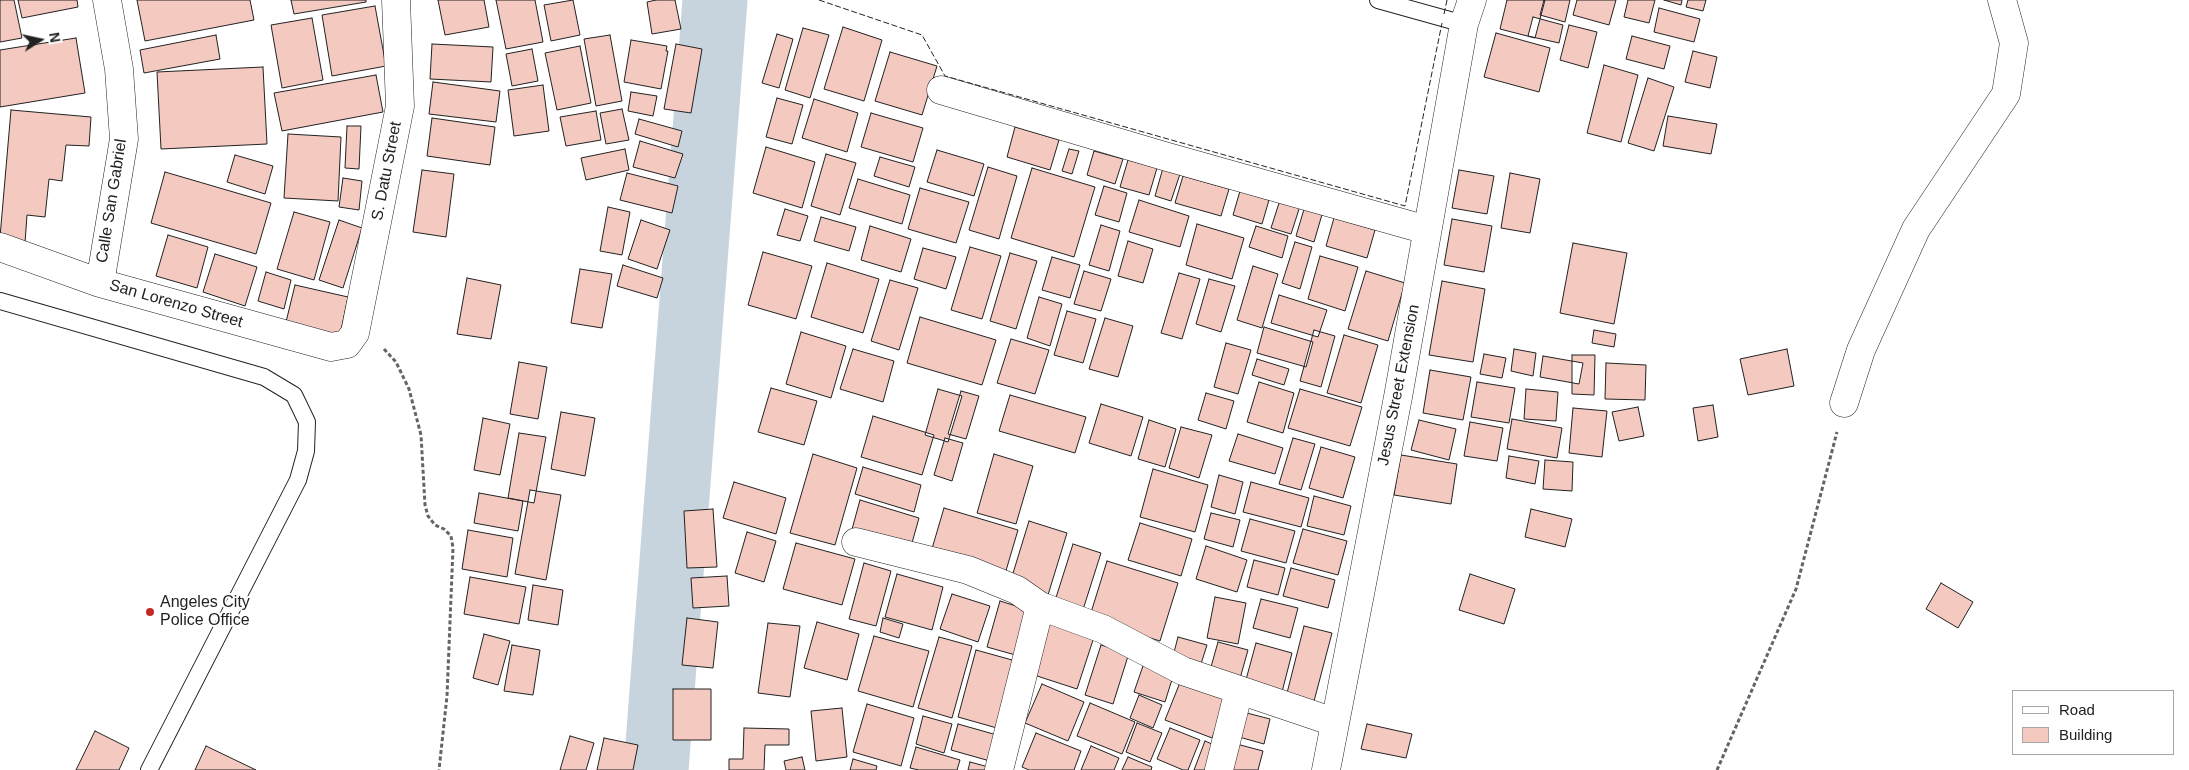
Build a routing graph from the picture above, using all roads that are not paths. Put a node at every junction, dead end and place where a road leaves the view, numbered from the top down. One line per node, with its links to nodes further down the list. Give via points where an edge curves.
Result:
1 (107, 0): 9 (street, Calle San Gabriel, via 119,69 124,139)
2 (396, 0): 11 (street, S. Datu Street, via 400,106)
3 (1378, 0): 5 (lane)
4 (2002, 0): 12 (street, via 2014,43 2006,94 1916,229 1861,350)
5 (1468, 12): 7 (street, Jesus Street Extension)
6 (941, 90): 7 (street)
7 (1427, 230): 16 (street, Jesus Street Extension, via 1398,397)
8 (0, 247): 9 (street, San Lorenzo Street)
9 (100, 283): 11 (street, San Lorenzo Street, via 331,348 340,347)
10 (0, 301): 17 (lane, via 264,377 294,395 307,422 306,451 298,480)
11 (353, 336)
12 (1844, 403)
13 (856, 542): 14 (street, via 968,570 1017,590)
14 (1040, 606): 15 (street, via 1103,629 1183,671); 18 (street)
15 (1239, 690): 16 (street); 19 (street)
16 (1334, 722): 20 (street, Jesus Street Extension)
17 (149, 770)
18 (999, 770)
19 (1220, 770)
20 (1326, 770)

